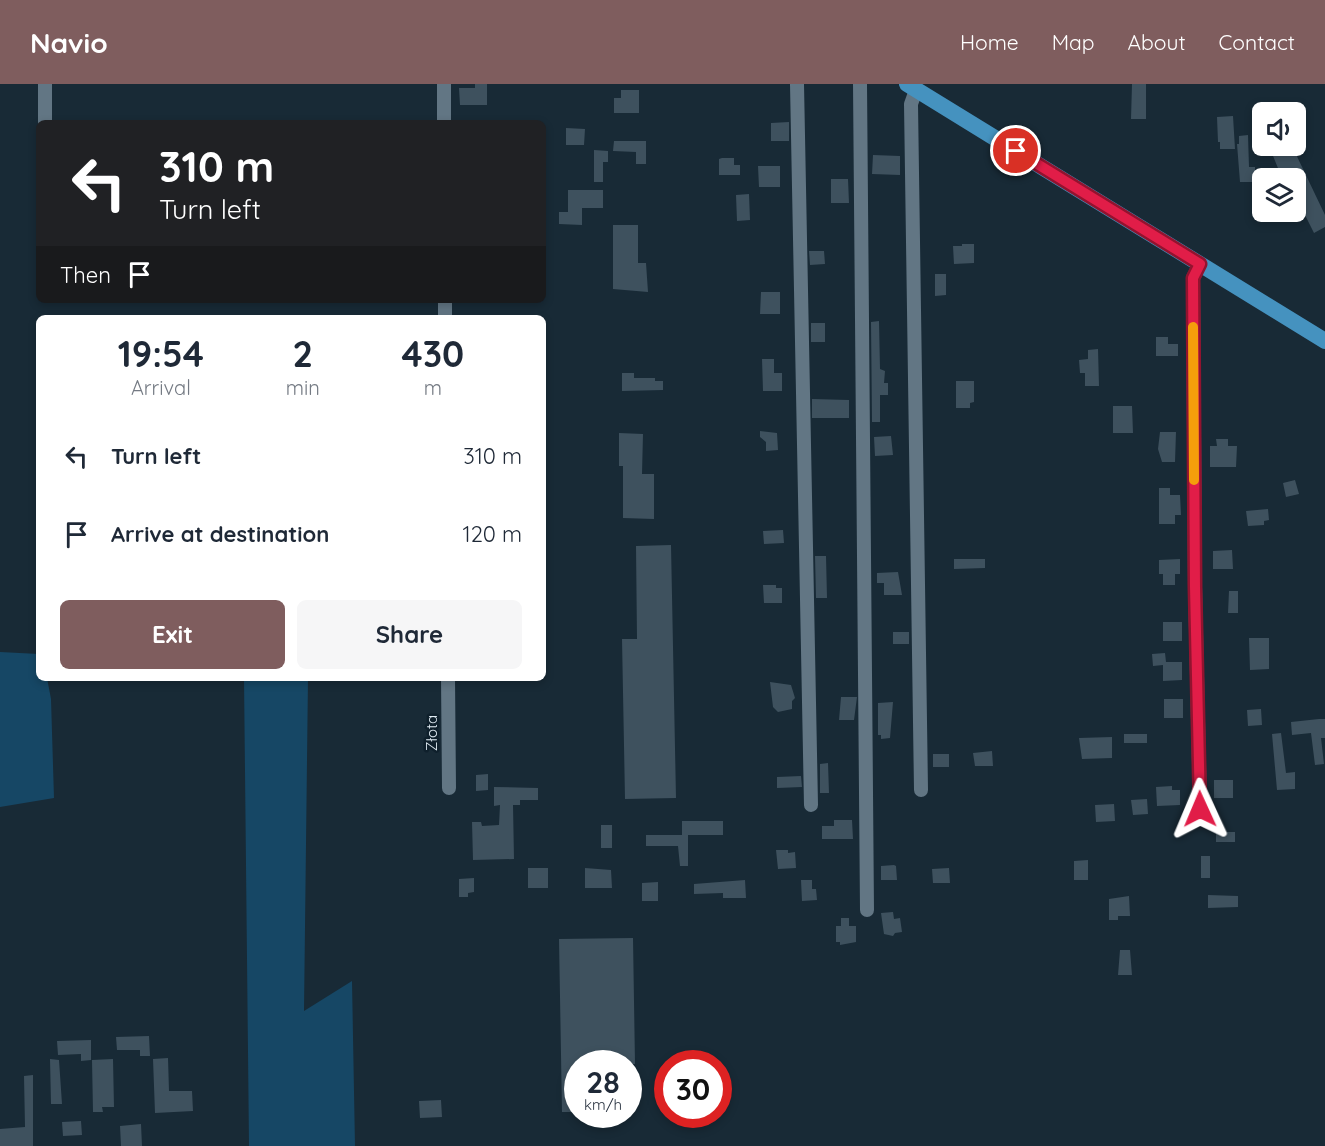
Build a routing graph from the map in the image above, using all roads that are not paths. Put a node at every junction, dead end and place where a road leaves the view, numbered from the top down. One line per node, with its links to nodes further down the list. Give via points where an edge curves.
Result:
1 (45, 84): 6 (street)
2 (444, 84): 7 (street)
3 (797, 84): 13 (street)
4 (860, 84): 15 (street)
5 (912, 87): 8 (main road); 12 (street)
6 (45, 120)
7 (444, 120)
8 (1200, 264): 9 (main road); 14 (street, via 1193,278 1193,290)
9 (1325, 341)
10 (448, 681): 11 (street, Złota)
11 (448, 788)
12 (921, 790)
13 (811, 806)
14 (1200, 809)
15 (867, 910)

